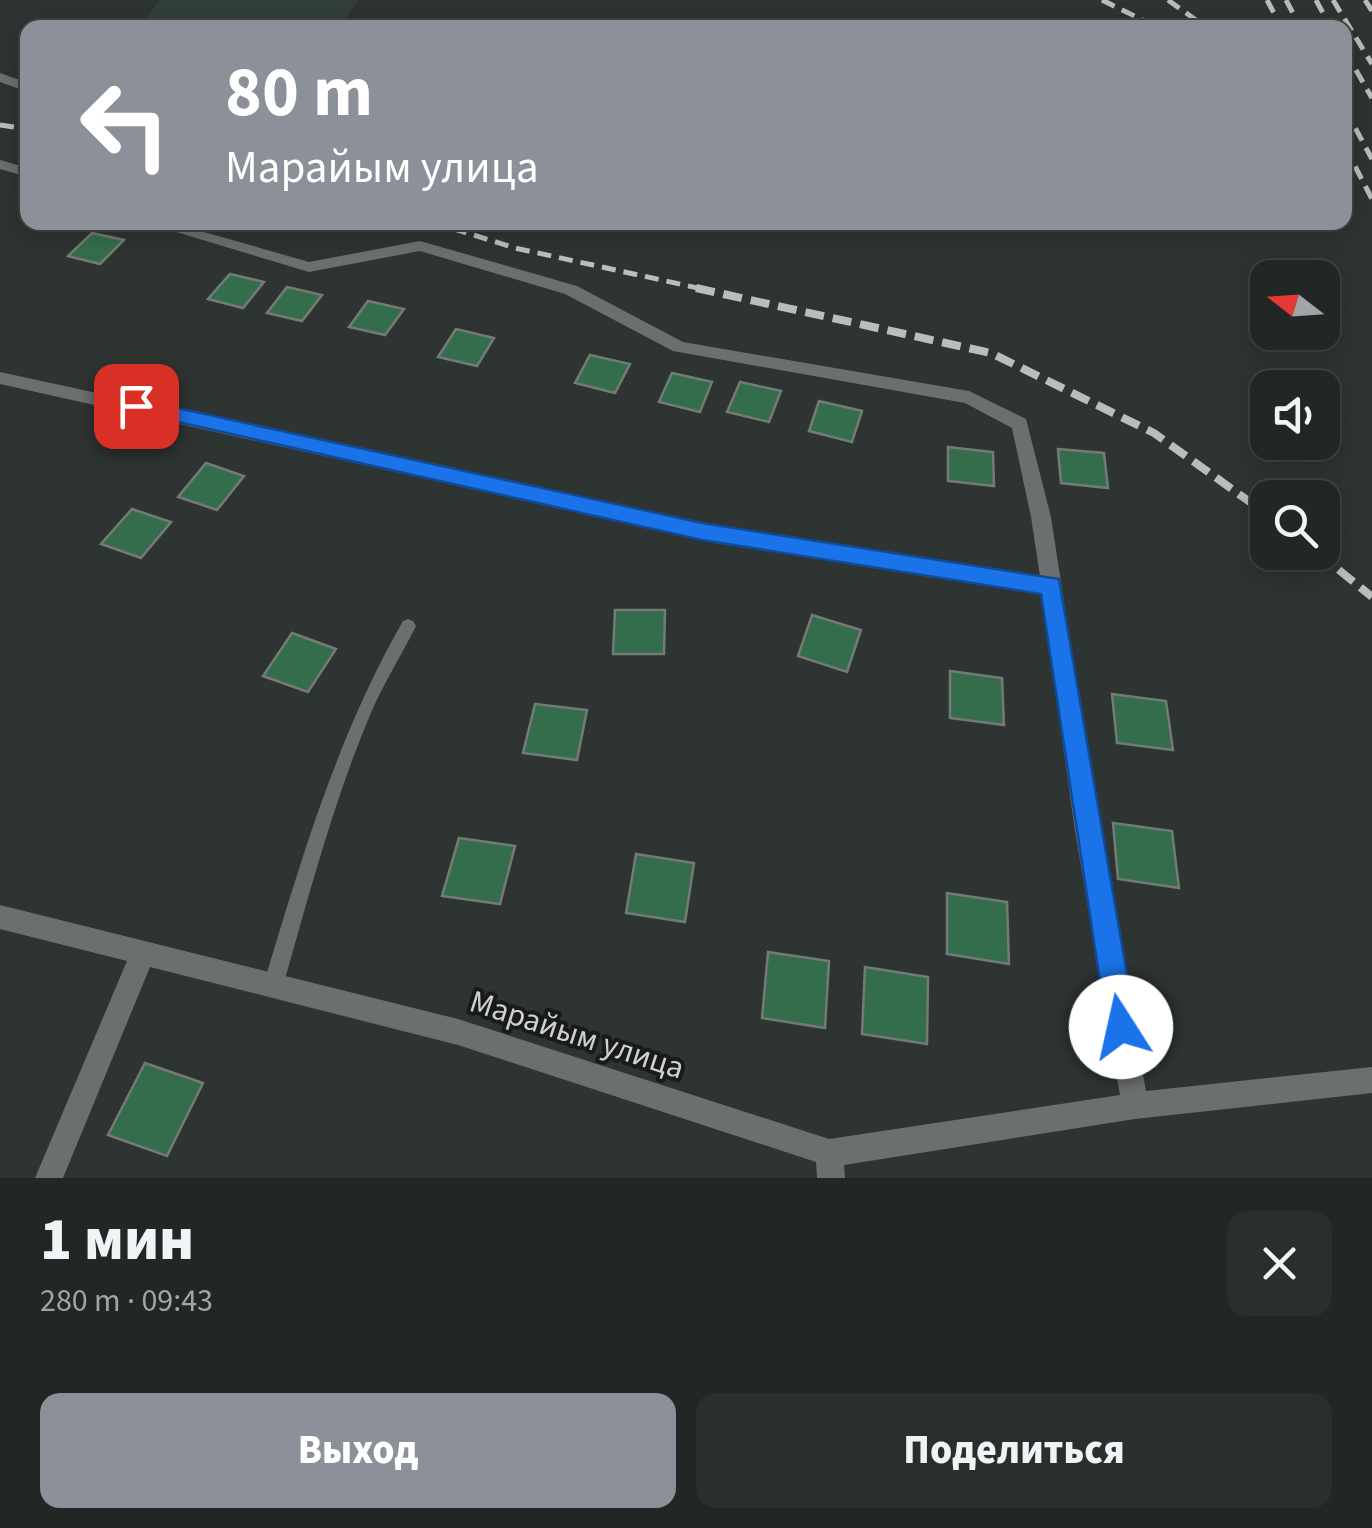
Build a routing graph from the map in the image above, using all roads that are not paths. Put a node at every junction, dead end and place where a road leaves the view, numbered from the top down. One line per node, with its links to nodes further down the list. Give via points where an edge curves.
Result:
1 (178, 230): 3 (street, via 309,267 420,246 571,290 679,347 969,397 1020,424)
2 (0, 378): 3 (street, via 702,532)
3 (1051, 586): 9 (street)
4 (408, 626): 7 (lane, via 324,814)
5 (0, 918): 6 (street, Марайым улица)
6 (142, 953): 7 (street, Марайым улица); 11 (street)
7 (273, 986): 10 (street, Марайым улица, via 458,1032)
8 (1372, 1080): 9 (street, Марайым улица)
9 (1135, 1106): 10 (street, Марайым улица)
10 (830, 1166)
11 (49, 1178)

